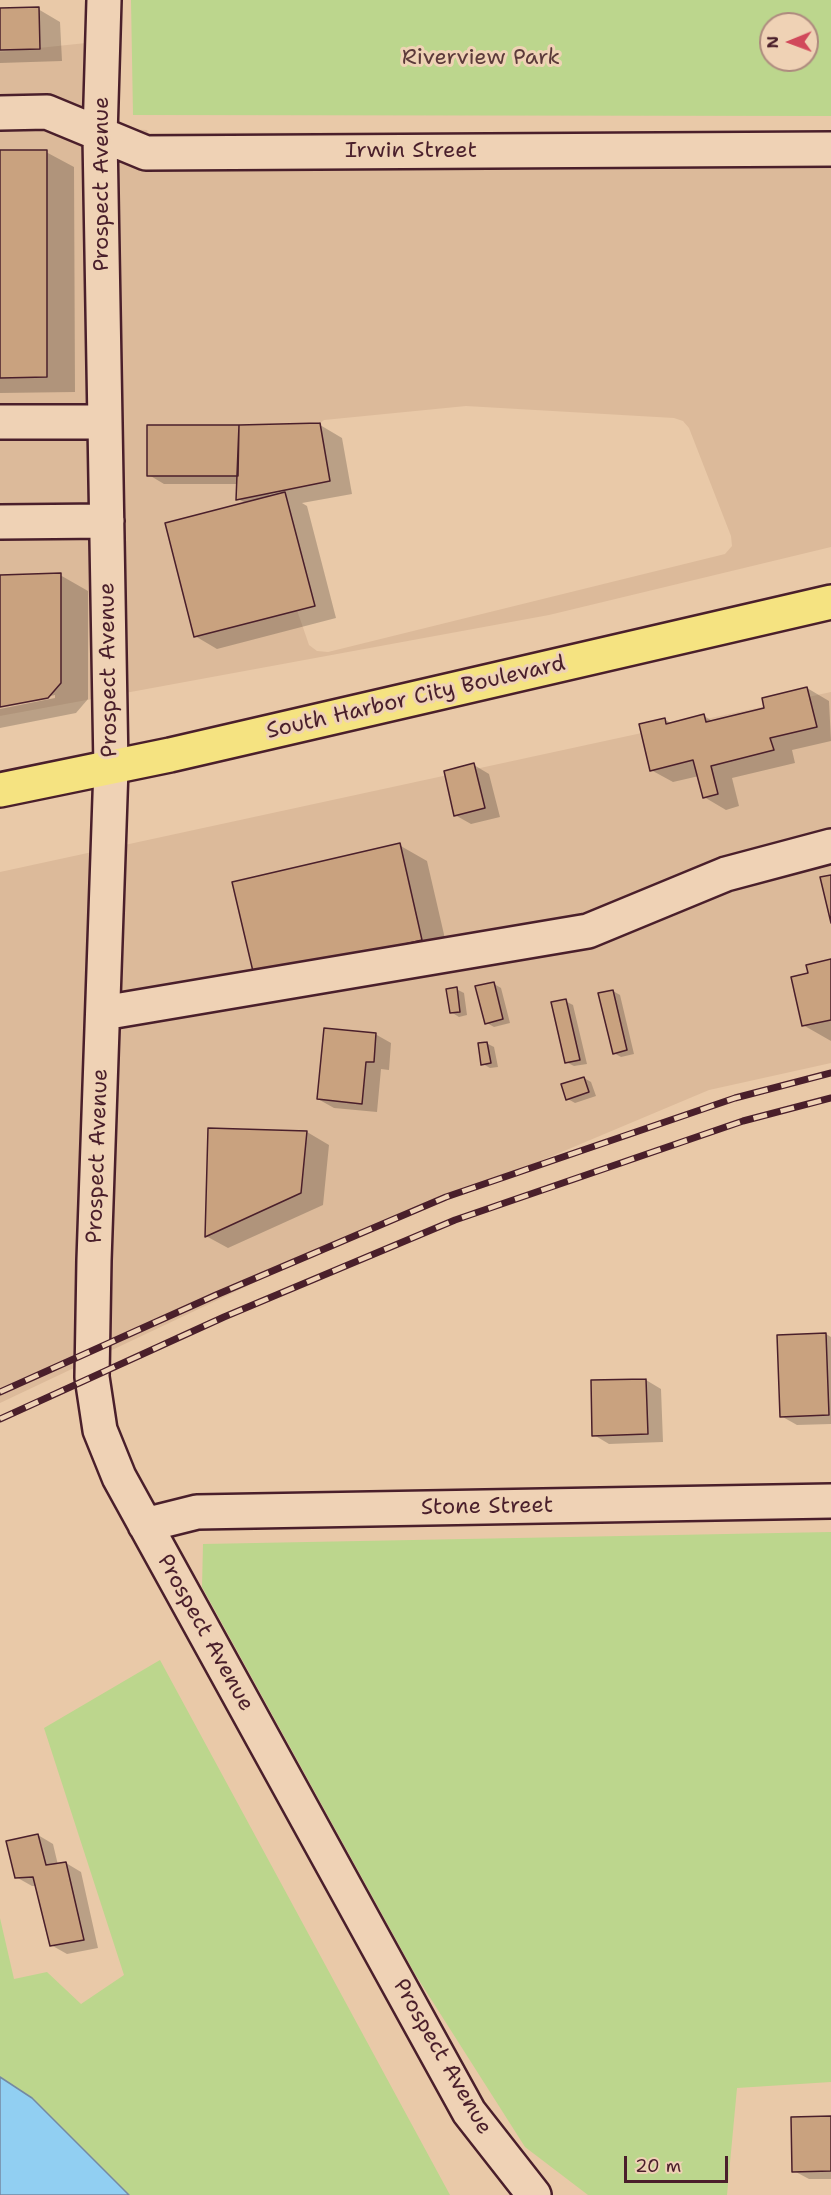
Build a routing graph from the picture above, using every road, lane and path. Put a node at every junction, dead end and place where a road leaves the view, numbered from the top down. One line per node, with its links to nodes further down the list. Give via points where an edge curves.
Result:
1 (104, 0): 3 (street, Prospect Avenue)
2 (0, 113): 3 (street, Irwin Street, via 47,112)
3 (100, 136): 4 (street, Irwin Street, via 146,153); 6 (street, Prospect Avenue)
4 (831, 149)
5 (0, 422): 6 (street)
6 (105, 422): 7 (street, Prospect Avenue)
7 (107, 521): 8 (street); 10 (street, Prospect Avenue)
8 (0, 522)
9 (831, 602): 10 (main road, South Harbor City Boulevard)
10 (111, 768): 11 (main road, South Harbor City Boulevard); 13 (street, Prospect Avenue)
11 (0, 790)
12 (831, 846): 13 (street, via 726,874 588,932)
13 (103, 1013): 15 (street, Prospect Avenue, via 92,1377 100,1430 109,1456)
14 (831, 1502): 15 (street, Stone Street, via 197,1512)
15 (145, 1525): 16 (street, Prospect Avenue, via 469,2112)
16 (534, 2195)

